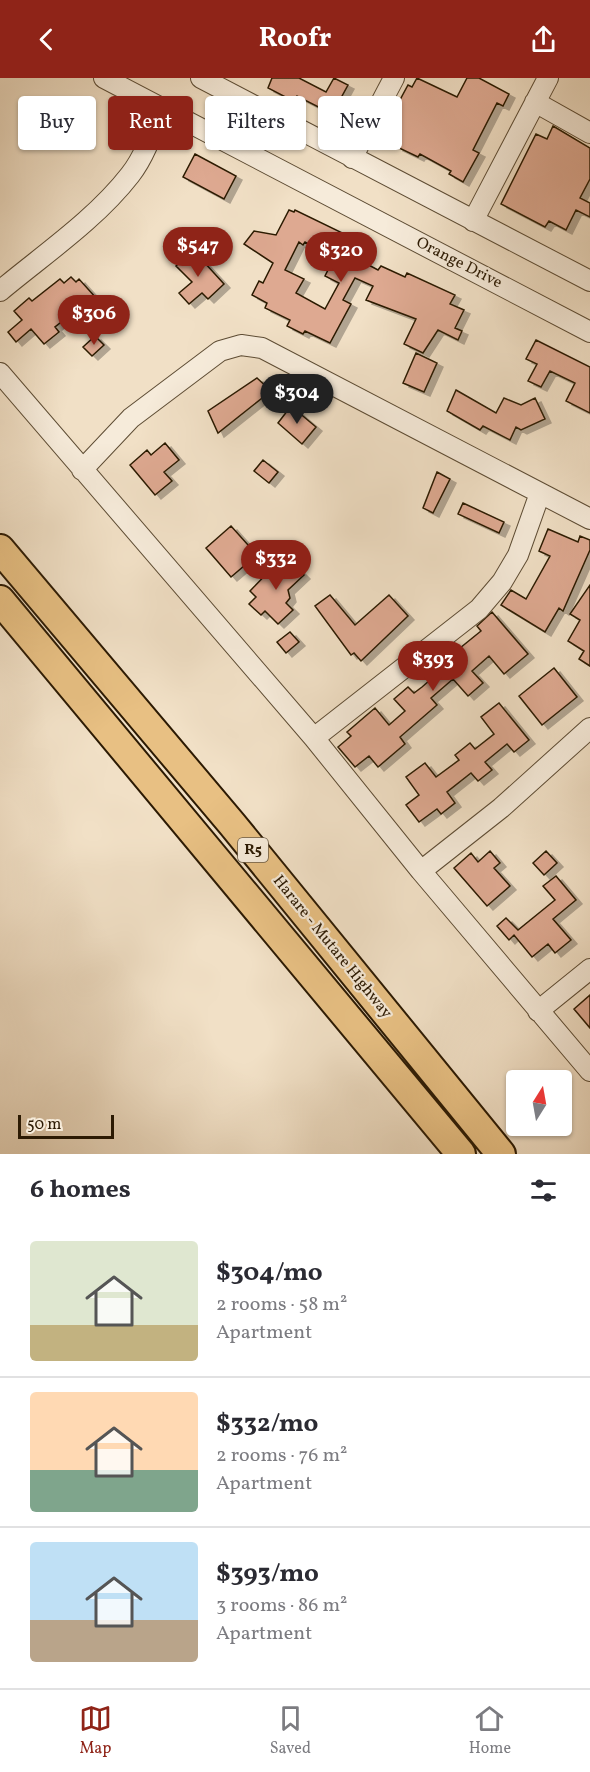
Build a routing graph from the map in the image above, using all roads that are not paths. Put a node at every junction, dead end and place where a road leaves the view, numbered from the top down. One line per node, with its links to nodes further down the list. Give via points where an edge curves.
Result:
1 (104, 78): 5 (street, Orange Drive)
2 (201, 78): 10 (street)
3 (394, 78): 10 (street)
4 (548, 78): 6 (street)
5 (137, 96)
6 (535, 102): 8 (street); 11 (street)
7 (193, 126): 14 (street, Orange Drive)
8 (590, 133)
9 (145, 150): 13 (street, via 130,175 93,213)
10 (351, 158): 11 (street)
11 (472, 221): 12 (street)
12 (590, 282)
13 (0, 291)
14 (590, 332)
15 (0, 373): 16 (street)
16 (82, 470): 17 (street, via 131,417 220,351 241,345 262,348); 22 (street)
17 (540, 493): 18 (street); 22 (street, via 518,555 479,609)
18 (590, 519)
19 (0, 549): 28 (highway, Harare - Mutare Highway / R5, via 232,824)
20 (0, 600): 27 (highway, Harare - Mutare Highway / R5)
21 (590, 728): 23 (street, via 501,808)
22 (314, 738): 23 (street)
23 (421, 871): 25 (street)
24 (590, 969): 25 (street)
25 (538, 1011): 26 (street)
26 (590, 1071)
27 (460, 1154)
28 (501, 1154)

